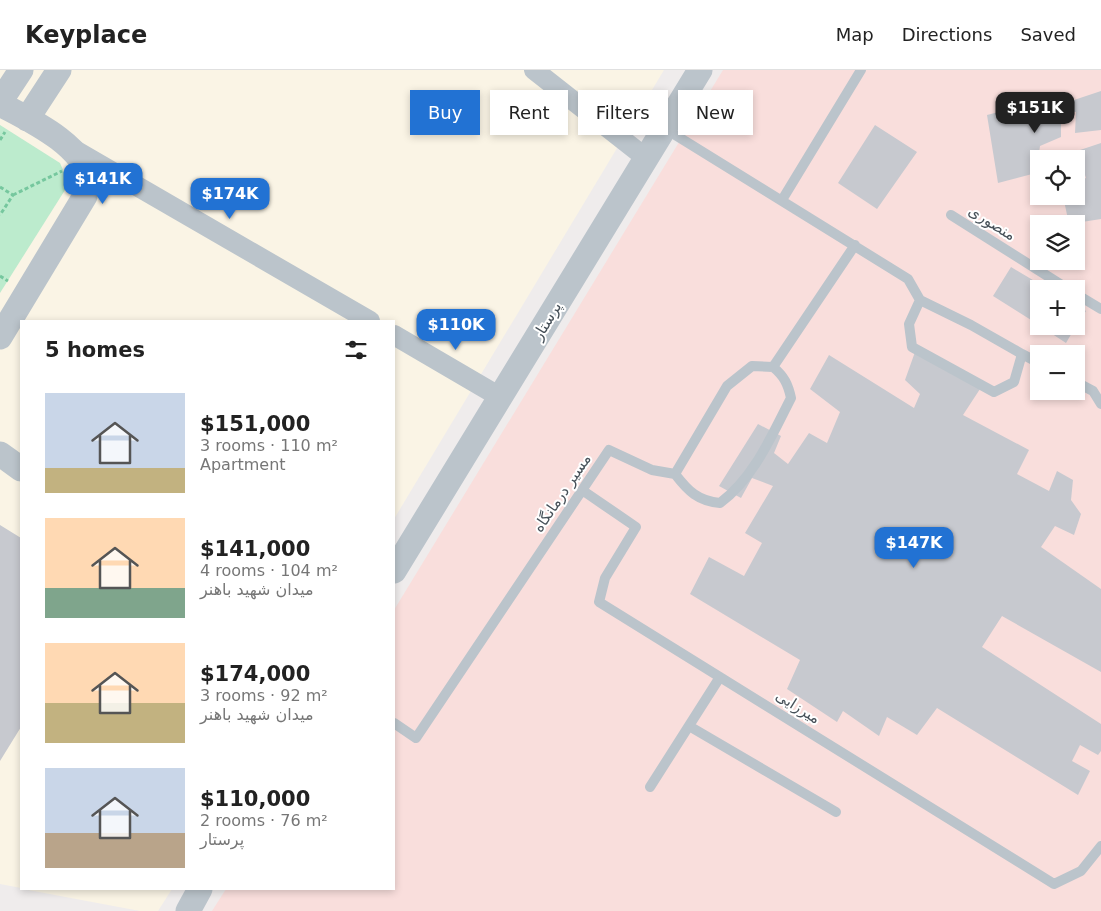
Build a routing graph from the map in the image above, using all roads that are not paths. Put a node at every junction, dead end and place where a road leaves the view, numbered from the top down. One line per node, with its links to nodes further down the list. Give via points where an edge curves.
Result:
1 (21, 70): 6 (street)
2 (59, 70): 8 (street)
3 (534, 70): 11 (street)
4 (700, 70): 7 (street, پرستار)
5 (861, 70): 13 (lane)
6 (0, 103): 8 (street)
7 (668, 122)
8 (21, 127): 12 (street)
9 (668, 130): 13 (lane)
10 (660, 135): 11 (street, پرستار)
11 (646, 158): 27 (street, پرستار)
12 (69, 166): 20 (street); 22 (street, via 88,180 85,196)
13 (782, 200): 15 (lane)
14 (951, 215): 16 (lane, منصوری)
15 (854, 245): 18 (lane, via 908,279); 25 (lane)
16 (1054, 280)
17 (1085, 299): 19 (lane)
18 (920, 300): 23 (lane, via 971,324); 23 (lane, via 909,324 912,347 994,392 1014,382)
19 (1101, 309)
20 (368, 320)
21 (395, 336): 27 (street)
22 (0, 337)
23 (1022, 354): 24 (lane)
24 (1030, 358)
25 (773, 367): 31 (lane, via 752,366 727,386); 31 (lane, via 782,374 791,398 742,483 720,503 708,502 694,496)
26 (1085, 387): 28 (lane, via 1093,391)
27 (500, 397): 33 (street, پرستار)
28 (1101, 404)
29 (0, 454): 30 (street)
30 (20, 467)
31 (675, 474): 32 (lane, مسیر درمانگاه, via 652,470 609,450)
32 (582, 490): 34 (lane, میرزایی, via 636,527 605,578 599,602); 35 (lane, مسیر درمانگاه, via 416,738)
33 (395, 569)
34 (720, 677): 36 (lane); 39 (lane, میرزایی, via 1054,884 1081,871)
35 (395, 724)
36 (689, 726): 37 (lane); 38 (lane)
37 (650, 786)
38 (836, 812)
39 (1101, 846)

